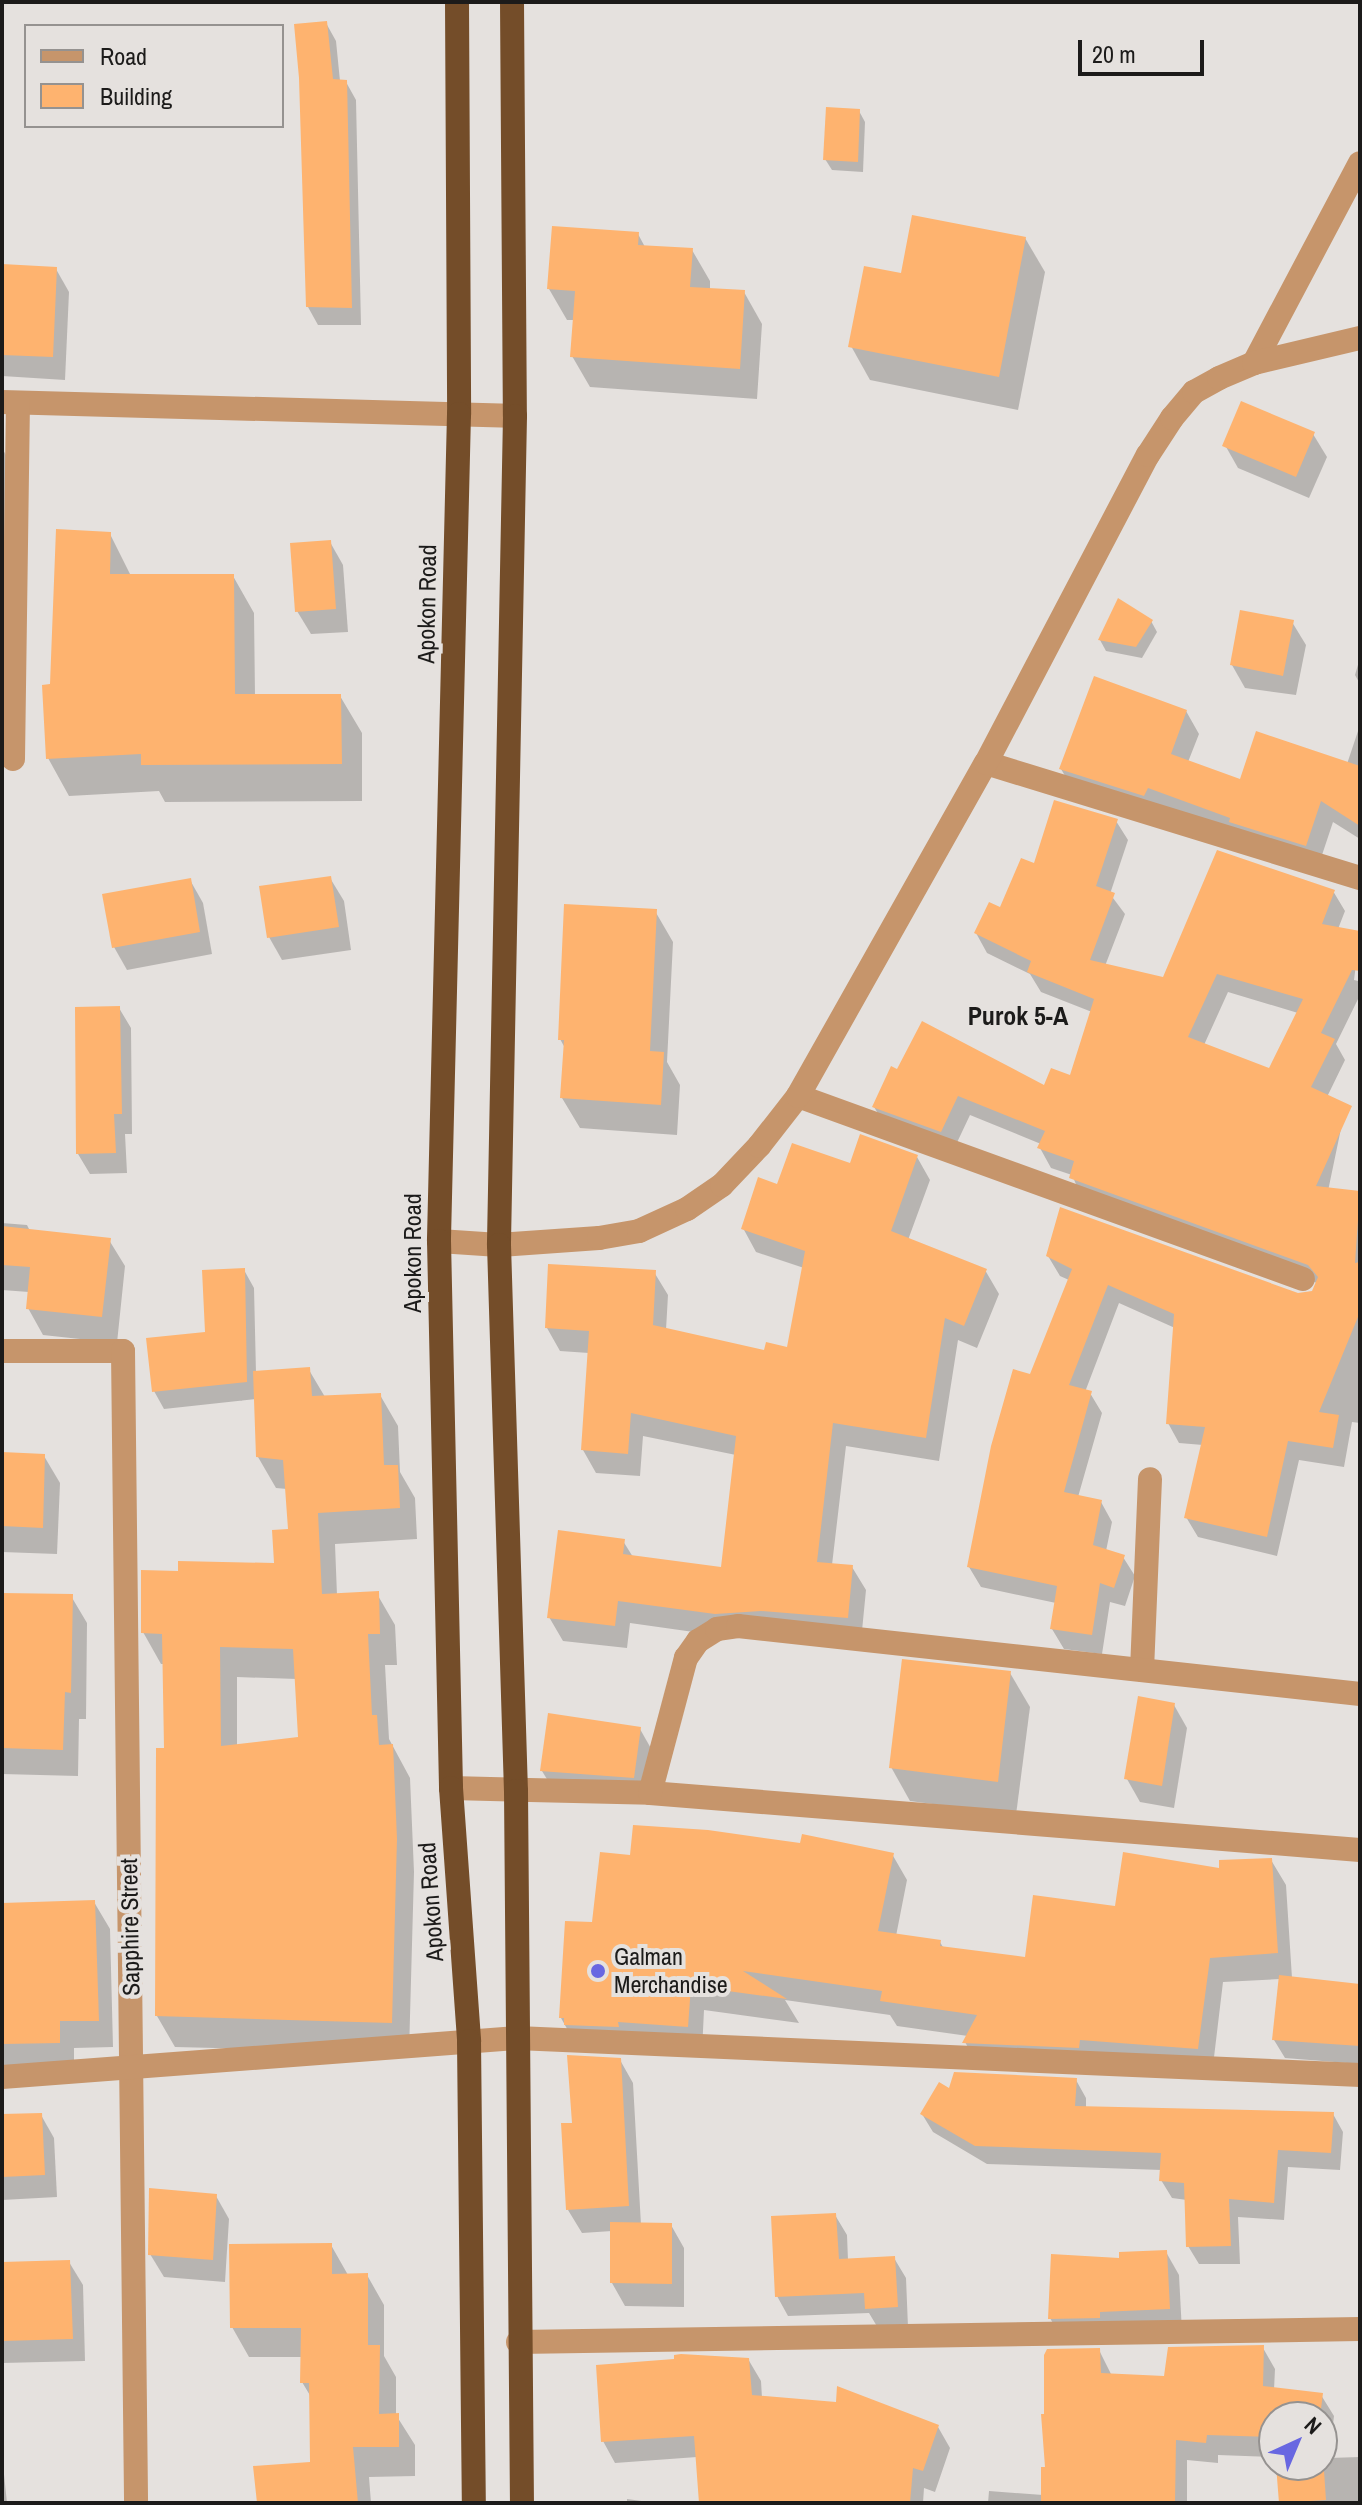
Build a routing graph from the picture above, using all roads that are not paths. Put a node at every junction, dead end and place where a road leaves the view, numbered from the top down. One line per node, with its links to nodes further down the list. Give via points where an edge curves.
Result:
1 (457, 2): 7 (highway, Apokon Road)
2 (512, 2): 8 (highway)
3 (1360, 163): 5 (street)
4 (1360, 338): 5 (street)
5 (1254, 363): 10 (street, via 1194,392 1172,418)
6 (10, 402): 7 (street); 9 (street)
7 (459, 414): 8 (street); 13 (highway, Apokon Road)
8 (515, 416): 14 (highway)
9 (13, 759)
10 (986, 763): 11 (street); 12 (street)
11 (1360, 878)
12 (798, 1096): 14 (street, via 722,1185 687,1209 639,1231); 15 (street)
13 (439, 1241): 14 (street); 20 (highway, Apokon Road)
14 (499, 1245): 21 (highway)
15 (1303, 1279)
16 (2, 1351): 26 (street, Sapphire Street, via 123,1351)
17 (1150, 1479): 18 (street)
18 (1142, 1670): 19 (street); 22 (street, via 738,1626 717,1629 698,1641 686,1658)
19 (1360, 1694)
20 (451, 1788): 21 (street); 25 (highway, Apokon Road)
21 (516, 1791): 22 (street); 24 (highway)
22 (650, 1793): 23 (street)
23 (1360, 1850)
24 (517, 2038): 25 (street); 27 (street); 30 (highway)
25 (469, 2041): 26 (street); 32 (highway, Apokon Road)
26 (131, 2068): 28 (street); 31 (street, Sapphire Street)
27 (1360, 2075)
28 (2, 2077)
29 (1360, 2329): 30 (street)
30 (518, 2342): 33 (highway)
31 (136, 2503)
32 (474, 2503)
33 (522, 2503)

